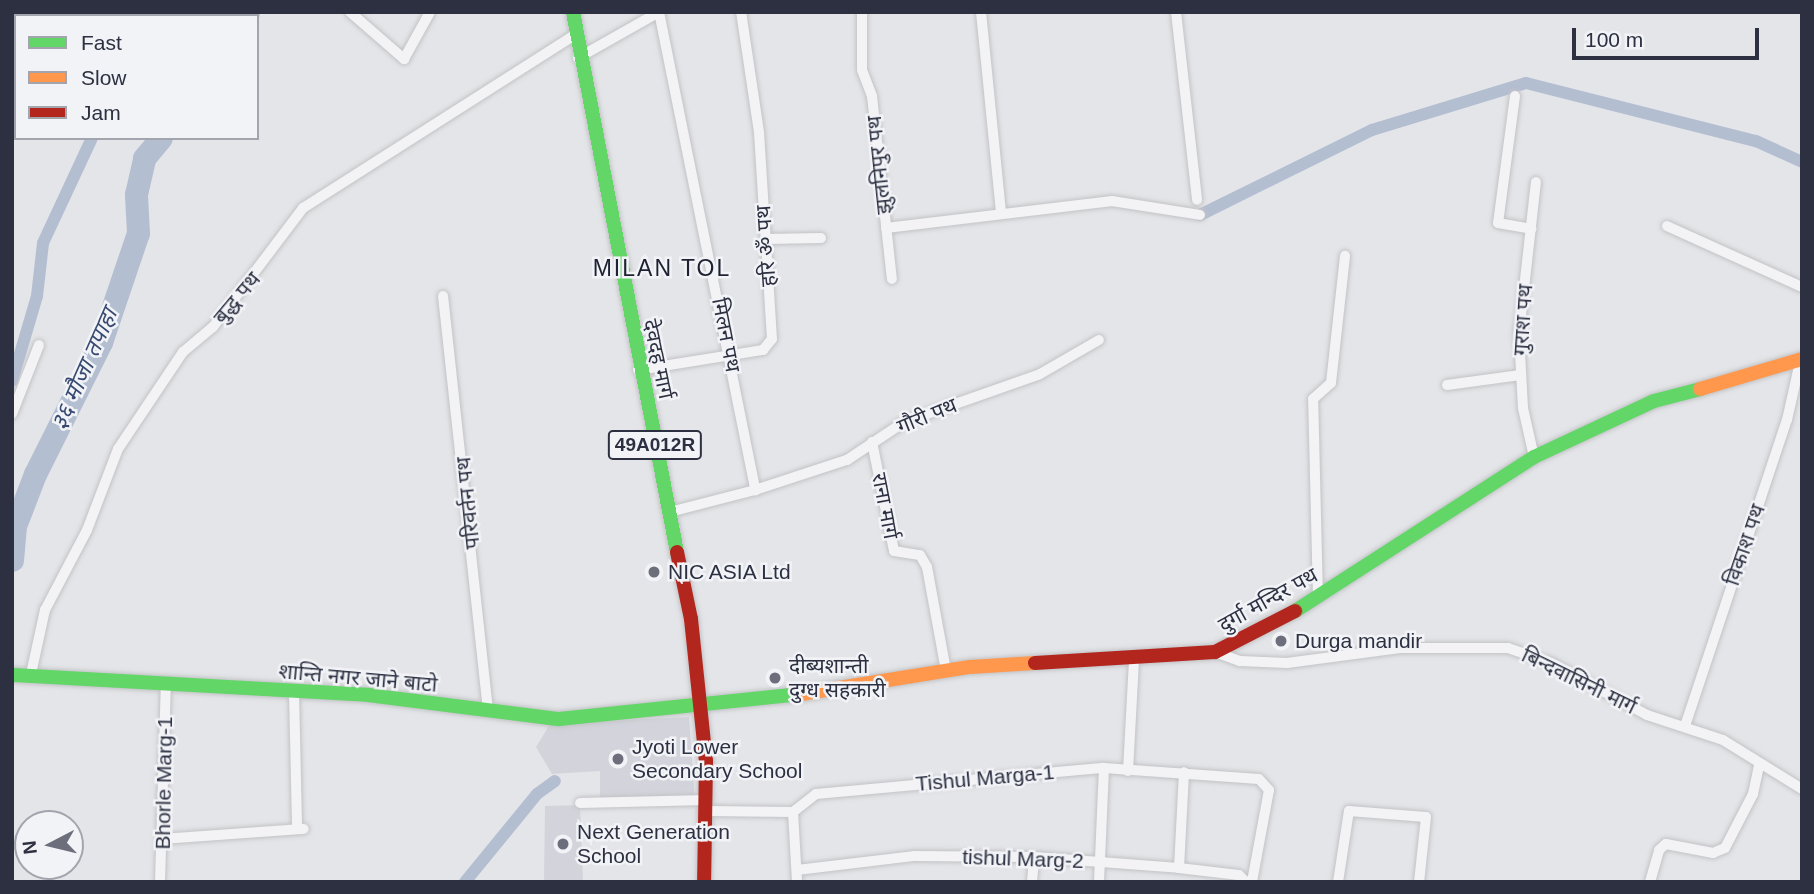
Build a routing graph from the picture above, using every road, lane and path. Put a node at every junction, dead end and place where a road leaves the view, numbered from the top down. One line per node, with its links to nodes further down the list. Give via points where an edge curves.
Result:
1 (350, 12): 2 (street, via 404,58)
2 (430, 12)
3 (573, 12): 9 (street, देवदह मार्ग / 49A012R)
4 (659, 12): 10 (street); 27 (street, मिलन पथ)
5 (741, 12): 20 (street, हरि ॐ पथ, via 759,132)
6 (862, 12): 17 (street, झुलनिपुर पथ, via 862,70 872,96)
7 (981, 12): 14 (street)
8 (1176, 12): 13 (street)
9 (576, 34): 10 (street, देवदह मार्ग / 49A012R); 41 (street, बुद्ध पथ, via 303,208 214,327 183,352 118,449 87,530 45,610)
10 (578, 59): 29 (street, देवदह मार्ग / 49A012R)
11 (1515, 96): 18 (street, via 1497,223)
12 (1536, 182): 18 (street, गुराश पथ)
13 (1197, 200)
14 (1001, 212): 15 (street, via 1112,201); 17 (street)
15 (1200, 215)
16 (1667, 226): 23 (street)
17 (886, 228): 22 (street, झुलनिपुर पथ)
18 (1531, 229): 30 (street, गुराश पथ)
19 (821, 238): 20 (street)
20 (766, 239): 27 (street, हरि ॐ पथ, via 772,339 763,351)
21 (1345, 256): 37 (street, via 1331,383 1313,399)
22 (892, 279)
23 (1802, 287)
24 (443, 296): 46 (street, परिवर्तन पथ)
25 (1099, 340): 33 (street, गौरी पथ, via 1040,374 904,422)
26 (39, 345): 32 (street)
27 (731, 354): 29 (street, हरि ॐ पथ); 35 (street, मिलन पथ)
28 (1801, 360): 34 (street, दुर्गा मन्दिर पथ, via 1654,401); 47 (street, विकाश पथ, via 1787,420)
29 (638, 370): 36 (street, देवदह मार्ग / 49A012R)
30 (1520, 376): 31 (street); 34 (street, गुराश पथ)
31 (1447, 385)
32 (12, 414)
33 (872, 442): 35 (street, गौरी पथ, via 847,460); 40 (street, राना मार्ग, via 894,551 920,555 927,568)
34 (1534, 457): 37 (street, दुर्गा मन्दिर पथ)
35 (755, 490): 36 (street)
36 (670, 512): 45 (street, देवदह मार्ग / 49A012R)
37 (1318, 598): 38 (street, दुर्गा मन्दिर पथ, via 1265,631)
38 (1215, 652): 39 (street, दुर्गा मन्दिर पथ); 47 (street, बिन्दवासिनी मार्ग, via 1240,661 1287,663 1400,648 1508,648 1551,663 1647,715)
39 (1135, 659): 40 (street, दुर्गा मन्दिर पथ); 50 (street)
40 (946, 671): 45 (street, दुर्गा मन्दिर पथ)
41 (31, 674): 42 (street, शान्ति नगर जाने बाटो); 43 (street, शान्ति नगर जाने बाटो)
42 (12, 675)
43 (166, 684): 44 (street, शान्ति नगर जाने बाटो); 56 (street, Bhorle Marg-1)
44 (294, 692): 46 (street, शान्ति नगर जाने बाटो); 56 (street, via 301,829)
45 (701, 708): 46 (street, शान्ति नगर जाने बाटो, via 559,719); 54 (street, देवदह मार्ग / 49A012R)
46 (488, 711)
47 (1685, 726): 48 (street, बिन्दवासिनी मार्ग, via 1723,740)
48 (1759, 765): 52 (street, बिन्दवासिनी मार्ग); 69 (street, via 1753,794 1725,848 1713,853 1666,844 1659,850)
49 (1104, 768): 50 (street, Tishul Marga-1); 55 (street, Tishul Marga-1, via 816,794); 58 (street)
50 (1128, 771): 51 (street, Tishul Marga-1)
51 (1184, 772): 59 (street); 66 (street, Tishul Marga-1, via 1259,779 1269,790)
52 (1802, 789)
53 (580, 803): 54 (street)
54 (707, 805): 55 (street); 62 (street, देवदह मार्ग / 49A012R)
55 (793, 812): 60 (street)
56 (163, 839): 61 (street, Bhorle Marg-1)
57 (1034, 857): 58 (street, tishul Marg-2); 60 (street, tishul Marg-2, via 915,856); 64 (street)
58 (1101, 863): 59 (street, tishul Marg-2); 65 (street)
59 (1180, 868): 66 (street, tishul Marg-2, via 1239,875)
60 (797, 870): 63 (street)
61 (160, 882)
62 (704, 882)
63 (797, 882)
64 (1032, 882)
65 (1099, 882)
66 (1249, 882)
67 (1338, 882): 68 (street, via 1349,811 1426,817)
68 (1419, 882)
69 (1650, 882)

